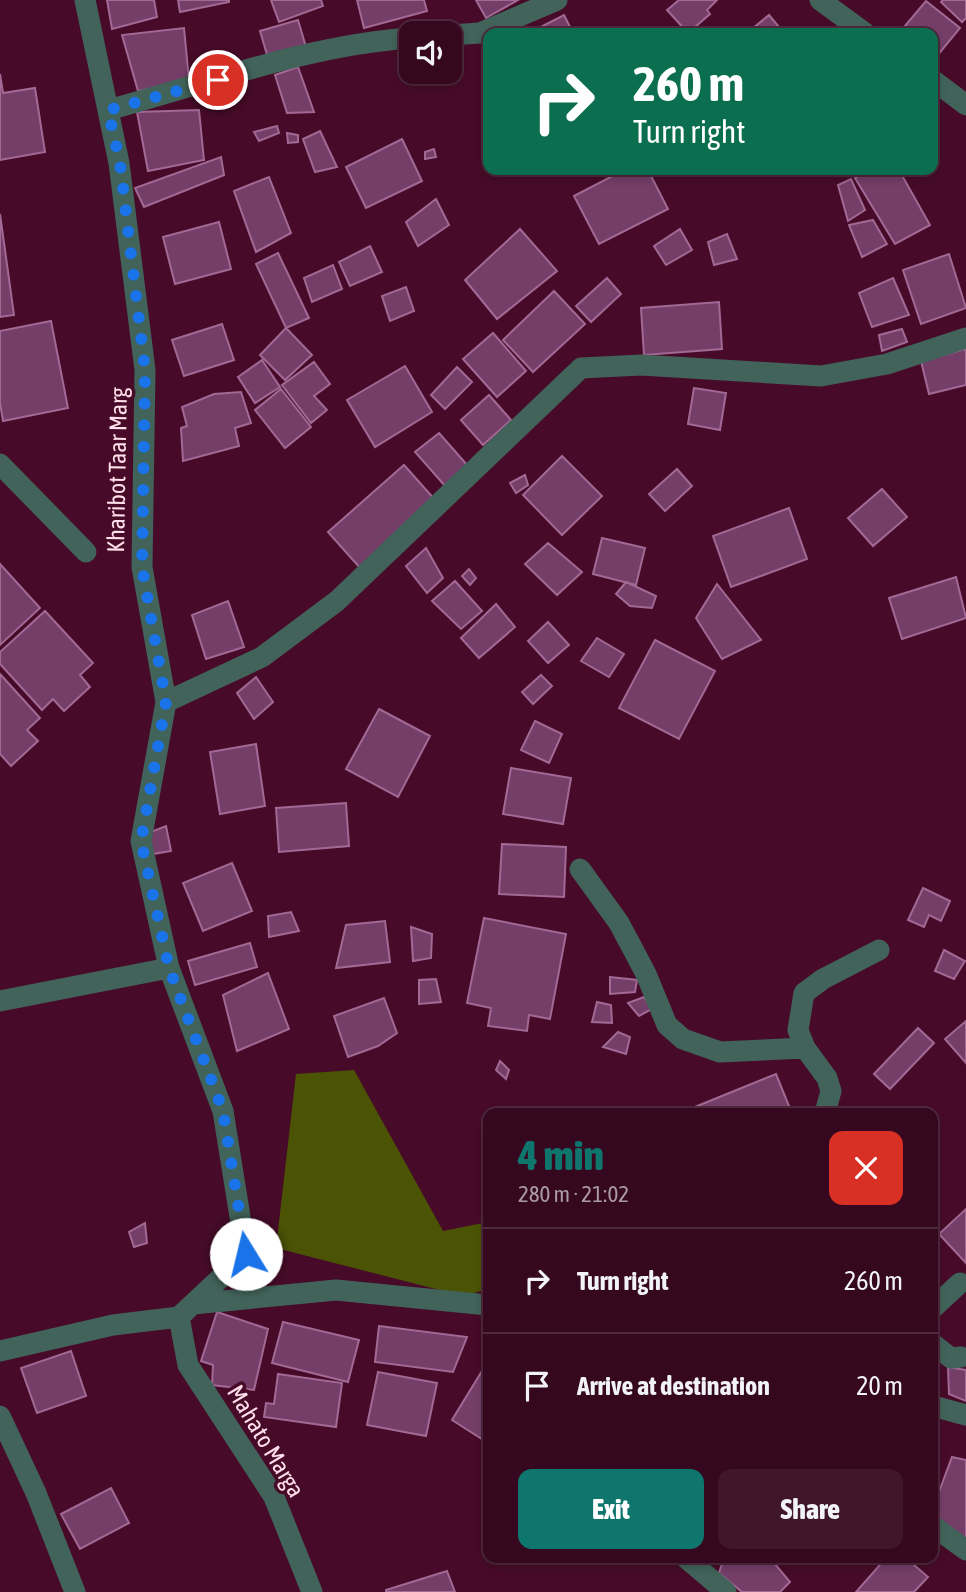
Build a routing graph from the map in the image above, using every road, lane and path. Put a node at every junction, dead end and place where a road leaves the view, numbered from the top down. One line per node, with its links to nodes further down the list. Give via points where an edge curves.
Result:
1 (85, 0): 11 (street, Kharibot Taar Marg)
2 (557, 0): 4 (street)
3 (820, 0): 5 (street)
4 (492, 28)
5 (858, 28)
6 (483, 32): 7 (street)
7 (462, 34)
8 (399, 39): 11 (street, via 301,56)
9 (938, 84): 10 (street)
10 (966, 106)
11 (108, 110): 15 (street, Kharibot Taar Marg, via 120,163 145,370 142,567)
12 (966, 338): 15 (street, via 887,364 821,376 641,365 581,368 337,601 262,657)
13 (0, 464): 14 (street)
14 (86, 552)
15 (166, 702): 18 (street, Kharibot Taar Marg, via 141,841)
16 (580, 869): 20 (street, via 625,933 667,1025 683,1039 720,1052)
17 (879, 950): 20 (street, via 804,993 798,1030)
18 (169, 968): 19 (street); 25 (street, Kharibot Taar Marg, via 223,1111 246,1254)
19 (0, 1001)
20 (804, 1048): 21 (street, via 827,1078 831,1091)
21 (826, 1108)
22 (960, 1283): 23 (street)
23 (938, 1303)
24 (483, 1305): 25 (street, via 336,1290)
25 (186, 1311): 27 (street); 36 (street, Mahato Marga, via 188,1365 274,1497)
26 (938, 1348): 28 (street, via 951,1357)
27 (0, 1351)
28 (961, 1357)
29 (938, 1407): 30 (street)
30 (966, 1415)
31 (0, 1416): 35 (street)
32 (938, 1530): 33 (street)
33 (966, 1550)
34 (692, 1563): 37 (street)
35 (75, 1592)
36 (312, 1592)
37 (726, 1592)

